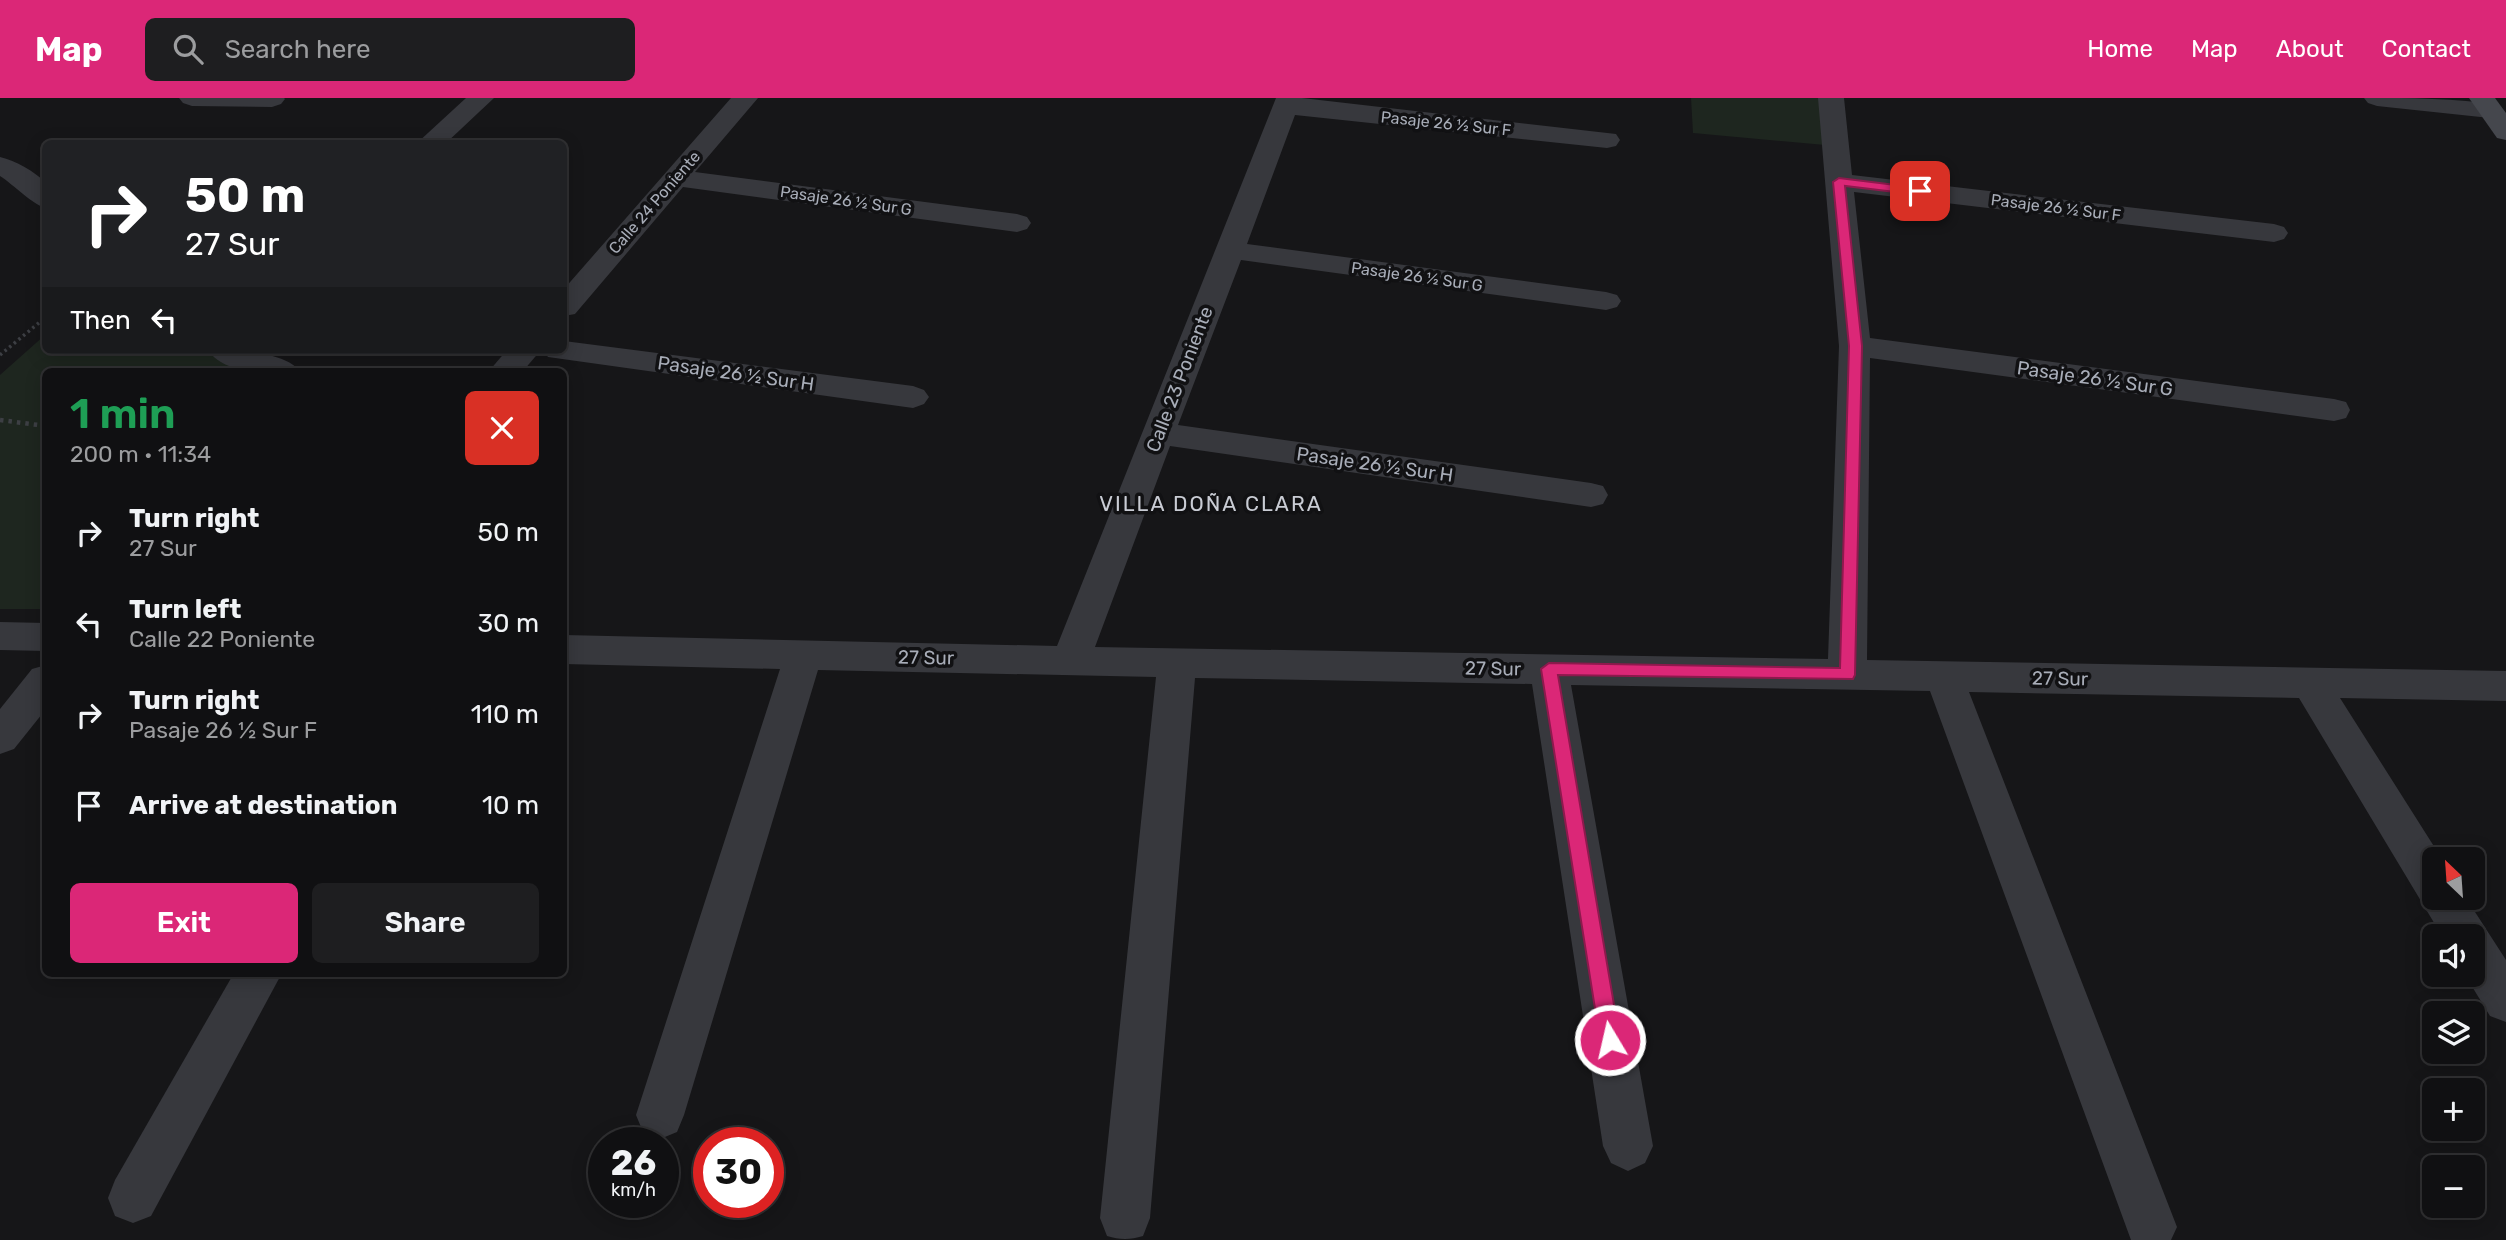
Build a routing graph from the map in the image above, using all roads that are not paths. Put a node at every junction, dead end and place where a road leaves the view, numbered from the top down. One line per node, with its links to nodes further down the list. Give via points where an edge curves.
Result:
1 (192, 98): 6 (street)
2 (481, 98): 10 (street)
3 (745, 98): 13 (street, Calle 24 Poniente)
4 (1831, 98): 14 (street)
5 (2377, 98): 8 (street)
6 (272, 99)
7 (1287, 102): 11 (street, Pasaje 26 ½ Sur F); 18 (street, Calle 23 Poniente)
8 (2486, 104): 9 (street)
9 (2506, 132)
10 (434, 140)
11 (1606, 140)
12 (0, 165): 15 (street)
13 (675, 177): 16 (street, Pasaje 26 ½ Sur G); 20 (street, Calle 24 Poniente)
14 (1839, 182): 17 (street, Pasaje 26 ½ Sur F); 21 (street)
15 (42, 196)
16 (1017, 223)
17 (2274, 233)
18 (1229, 250): 19 (street, Pasaje 26 ½ Sur G); 29 (street, Calle 23 Poniente)
19 (1606, 301)
20 (567, 303)
21 (1855, 346): 28 (street, Pasaje 26 ½ Sur G); 38 (street)
22 (567, 351): 27 (street, Pasaje 26 ½ Sur H)
23 (233, 354): 25 (street)
24 (522, 354): 26 (street)
25 (272, 368)
26 (508, 368)
27 (913, 397)
28 (2334, 410)
29 (1159, 433): 30 (street, Pasaje 26 ½ Sur H); 35 (street, Calle 23 Poniente)
30 (1591, 495)
31 (0, 636): 32 (street)
32 (42, 637)
33 (567, 649): 34 (street, 27 Sur)
34 (804, 654): 35 (street, 27 Sur); 48 (street)
35 (1070, 661): 36 (street, 27 Sur)
36 (1177, 662): 37 (street, 27 Sur); 51 (street)
37 (1549, 669): 38 (street, 27 Sur); 49 (street)
38 (1847, 675): 39 (street, 27 Sur)
39 (1944, 677): 40 (street, 27 Sur); 52 (street)
40 (2309, 681): 42 (street, 27 Sur); 44 (street)
41 (42, 685): 43 (street)
42 (2506, 686)
43 (0, 738)
44 (2422, 865)
45 (2485, 967): 47 (street)
46 (257, 977): 50 (street)
47 (2506, 1001)
48 (660, 1115)
49 (1628, 1146)
50 (133, 1198)
51 (1125, 1218)
52 (2151, 1227)

